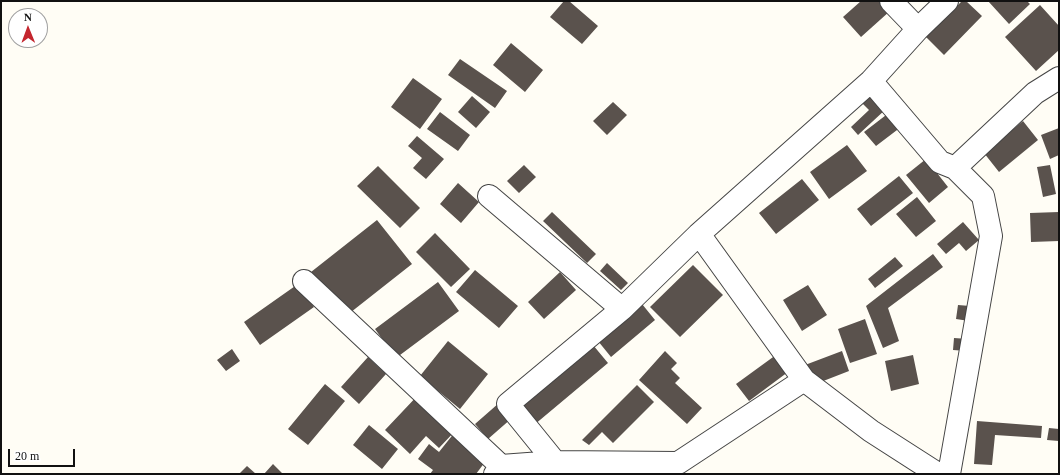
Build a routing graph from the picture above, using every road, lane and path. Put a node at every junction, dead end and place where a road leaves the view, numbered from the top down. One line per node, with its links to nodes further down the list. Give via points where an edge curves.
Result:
1 (891, 1): 3 (street)
2 (947, 1): 3 (street)
3 (918, 29): 5 (street)
4 (1059, 78): 6 (street, via 1035,94)
5 (871, 81): 6 (street, via 940,162); 8 (street)
6 (955, 168): 15 (street, via 983,196 992,236)
7 (489, 196): 10 (street)
8 (699, 234): 10 (street); 11 (street)
9 (304, 281): 13 (street)
10 (622, 308): 12 (street, via 508,404)
11 (804, 380): 12 (street, via 678,463); 14 (street, via 871,431)
12 (555, 462): 13 (street)
13 (498, 470)
14 (938, 474)
15 (949, 474)

